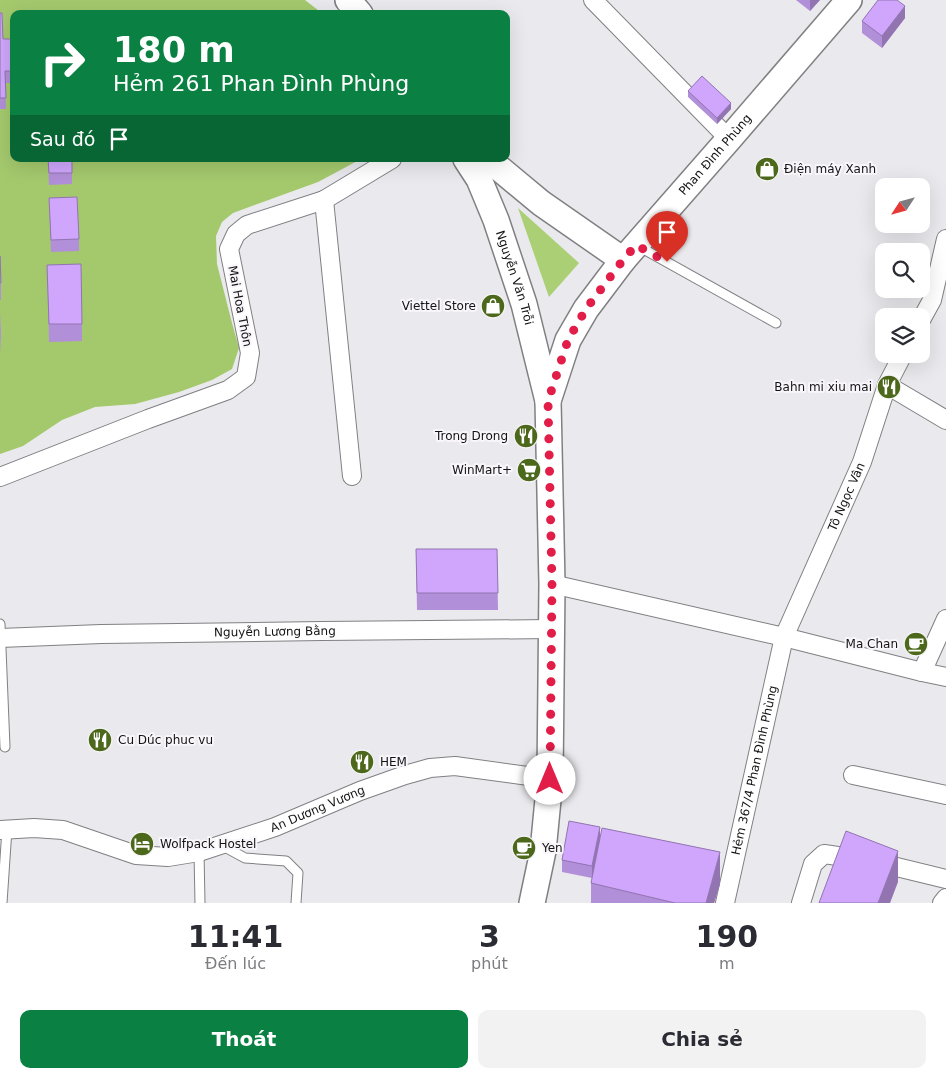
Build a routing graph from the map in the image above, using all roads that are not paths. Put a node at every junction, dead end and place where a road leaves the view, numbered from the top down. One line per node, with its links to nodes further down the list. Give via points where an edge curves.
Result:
1 (348, 0): 4 (main road)
2 (593, 0): 5 (street)
3 (850, 0): 5 (main road, Phan Đình Phùng)
4 (357, 10)
5 (729, 139): 11 (main road, Phan Đình Phùng)
6 (387, 162): 9 (street, Mai Hoa Thôn)
7 (468, 162): 16 (main road, Nguyễn Văn Trỗi, via 496,220 524,304)
8 (492, 162): 11 (main road, via 541,203)
9 (324, 200): 18 (street); 19 (street, Mai Hoa Thôn, via 247,225 236,234 229,249 250,353 246,377 228,390)
10 (946, 239): 12 (street)
11 (629, 252): 13 (lane); 16 (main road, Phan Đình Phùng, via 586,309 568,340)
12 (928, 308)
13 (776, 323)
14 (898, 363): 15 (street, Tô Ngọc Vân)
15 (887, 385): 17 (street); 24 (street, Tô Ngọc Vân, via 862,462)
16 (548, 401): 20 (main road, Phan Đình Phùng)
17 (946, 420)
18 (352, 476)
19 (0, 477)
20 (552, 584): 22 (main road, Phan Đình Phùng); 24 (street)
21 (946, 619): 25 (street)
22 (551, 630): 23 (street, Nguyễn Lương Bằng); 29 (main road, Phan Đình Phùng)
23 (0, 633): 27 (lane)
24 (784, 636): 25 (street); 40 (street, Hẻm 367/4 Phan Đình Phùng)
25 (922, 672): 26 (street)
26 (946, 676)
27 (5, 747)
28 (853, 775): 30 (street)
29 (550, 779): 32 (street, An Dương Vương, via 455,766 430,768 360,791 275,827); 39 (main road, Phan Đình Phùng, via 543,851)
30 (946, 796)
31 (4, 830): 33 (street, An Dương Vương, via 63,830 136,855 168,857); 36 (lane)
32 (220, 845): 33 (street, An Dương Vương); 38 (lane, via 245,858 286,861 298,873)
33 (199, 852): 37 (lane)
34 (946, 879): 41 (street, via 872,861 824,854 813,864)
35 (946, 898): 42 (street)
36 (2, 903)
37 (200, 903)
38 (296, 903)
39 (532, 903)
40 (725, 903)
41 (801, 903)
42 (942, 903)

